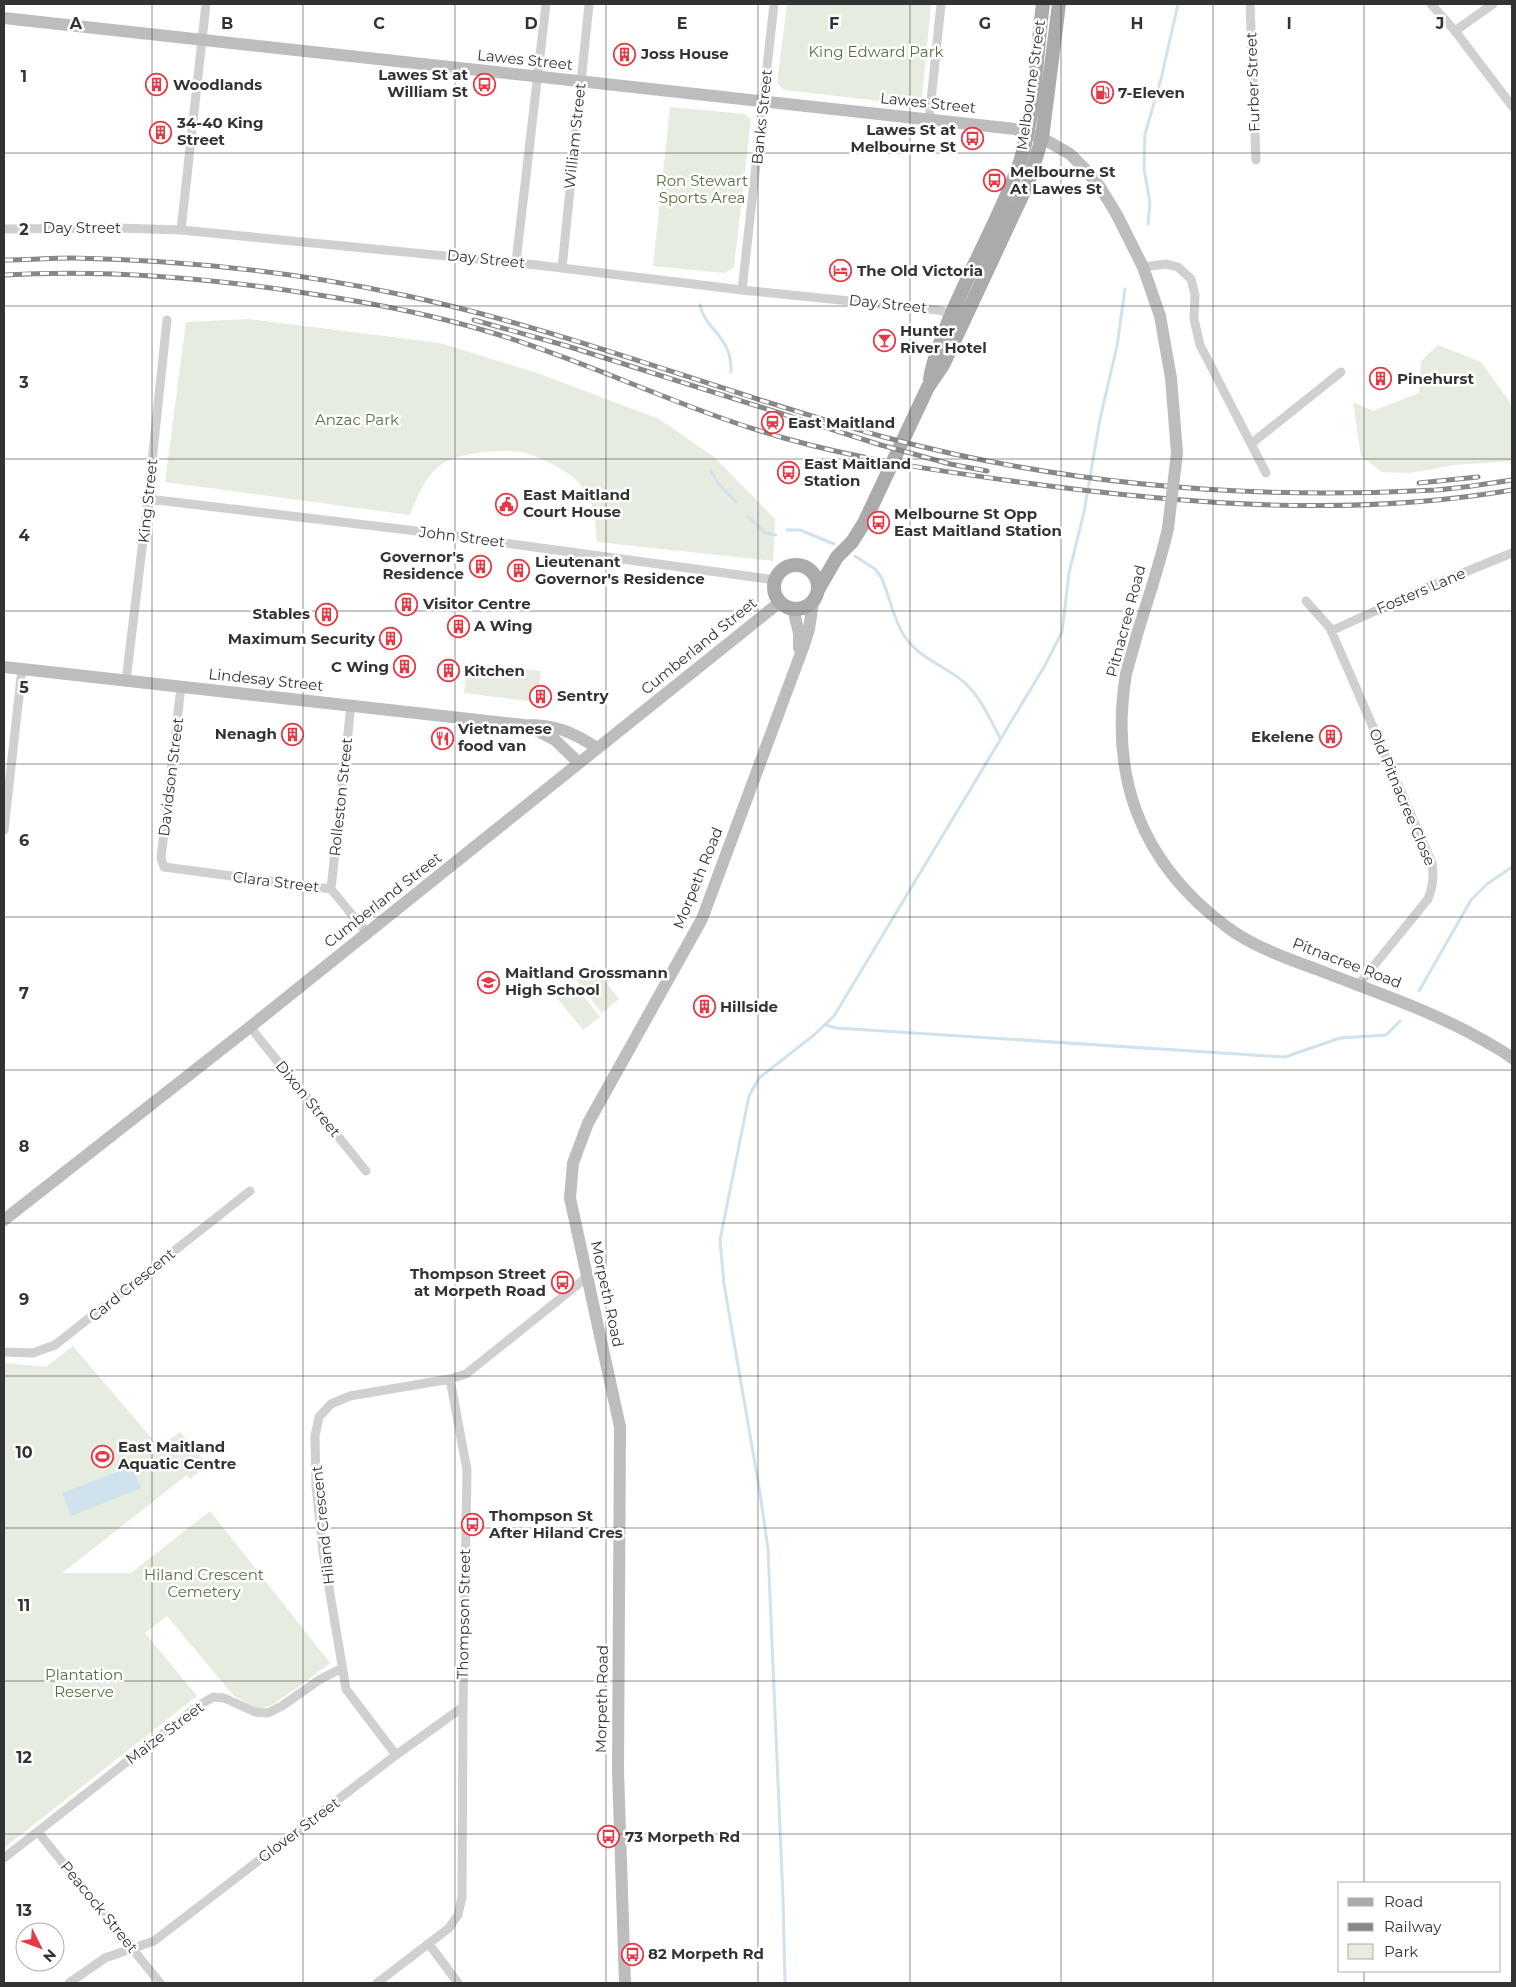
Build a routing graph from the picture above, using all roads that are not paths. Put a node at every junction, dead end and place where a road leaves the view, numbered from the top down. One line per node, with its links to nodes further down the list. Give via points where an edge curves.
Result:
1 (206, 4): 13 (street)
2 (546, 4): 14 (street)
3 (589, 4): 15 (street, William Street)
4 (774, 4): 16 (street, Banks Street)
5 (940, 4): 18 (street)
6 (1043, 4): 19 (main road, Melbourne Street)
7 (1059, 4): 20 (main road, Melbourne Street)
8 (1250, 4): 21 (street, Furber Street)
9 (1431, 4): 12 (street)
10 (1493, 4): 12 (street)
11 (4, 18): 13 (main road, Lawes Street)
12 (1455, 31): 17 (street)
13 (202, 39): 14 (main road, Lawes Street); 23 (street)
14 (537, 78): 15 (main road, Lawes Street); 24 (street)
15 (580, 82): 16 (main road, Lawes Street); 26 (street, William Street)
16 (764, 101): 18 (main road, Lawes Street); 27 (street, Banks Street)
17 (1512, 106)
18 (929, 120): 19 (main road, Lawes Street)
19 (1027, 133): 20 (main road, Lawes Street); 28 (main road, Melbourne Street, via 1020,161)
20 (1042, 138): 25 (main road, Pitnacree Road, via 1070,154 1100,187); 28 (main road, Melbourne Street, via 1017,209)
21 (1256, 160)
22 (4, 229): 23 (street, Day Street)
23 (181, 230): 24 (street, Day Street)
24 (516, 262): 26 (street, Day Street)
25 (1143, 267): 31 (street, via 1166,264 1178,267 1191,279 1200,345); 56 (main road, Pitnacree Road, bridge, via 1160,316 1165,342 1177,453 1168,528 1127,672 1121,717 1122,753 1129,790 1143,828 1166,867 1194,901 1228,928 1267,949)
26 (562, 268): 27 (street, Day Street)
27 (742, 290): 28 (street, Day Street, via 938,310)
28 (959, 316): 35 (main road, Melbourne Street, via 943,365 928,387 864,523)
29 (166, 320): 33 (street, King Street)
30 (1341, 372): 31 (street)
31 (1252, 443): 32 (street)
32 (1266, 473)
33 (148, 499): 37 (street, John Street, via 416,531); 46 (street, King Street)
34 (1512, 553): 42 (street, Fosters Lane)
35 (837, 557): 36 (main road, Melbourne Street, via 819,564); 38 (main road, Melbourne Street)
36 (800, 565): 37 (main road, via 786,568); 38 (main road, via 815,576)
37 (776, 580): 40 (main road, via 775,590)
38 (815, 596): 41 (main road, via 804,608); 43 (main road, Morpeth Road, via 809,629)
39 (1306, 601): 42 (street, Old Pitnacree Close)
40 (780, 602): 41 (main road); 50 (main road, Cumberland Street)
41 (793, 609): 43 (main road, Morpeth Road, via 799,633)
42 (1331, 630): 56 (street, Old Pitnacree Close, via 1434,874 1428,899)
43 (797, 660): 62 (main road, Morpeth Road, via 702,919 588,1123 573,1163 570,1198)
44 (4, 668): 45 (main road, Lindesay Street)
45 (22, 669): 46 (main road, Lindesay Street); 52 (street)
46 (126, 681): 47 (main road, Lindesay Street)
47 (181, 687): 48 (main road, Lindesay Street); 53 (street, Davidson Street, via 161,858)
48 (351, 706): 49 (main road, Lindesay Street); 54 (street, Rolleston Street)
49 (524, 726): 50 (main road, Lindesay Street, via 561,729); 51 (main road, Lindesay Street, via 555,740)
50 (597, 748): 51 (main road, Cumberland Street)
51 (579, 763): 55 (main road, Cumberland Street)
52 (4, 830)
53 (164, 867): 54 (street, Clara Street)
54 (331, 889): 55 (street, Clara Street)
55 (367, 933): 57 (main road, Cumberland Street)
56 (1360, 984): 58 (main road, Pitnacree Road, via 1457,1025)
57 (250, 1027): 59 (street, Dixon Street); 61 (main road, Cumberland Street)
58 (1512, 1058)
59 (366, 1171)
60 (250, 1191): 63 (street, Card Crescent, via 55,1345 33,1353)
61 (5, 1217)
62 (586, 1278): 64 (street, via 466,1374); 76 (main road, Morpeth Road, via 620,1427 618,1772)
63 (4, 1352)
64 (450, 1379): 65 (street, Hiland Crescent, via 350,1396 331,1404 319,1417 315,1436 316,1486); 66 (street, Thompson Street, via 467,1470)
65 (342, 1668): 67 (street, Hiland Crescent, via 346,1689); 68 (street, Maize Street, via 268,1713 255,1712 224,1698 213,1697)
66 (463, 1707): 67 (street, Glover Street); 70 (street, Thompson Street, via 461,1906 455,1921)
67 (396, 1755): 71 (street, Glover Street, via 154,1941)
68 (38, 1832): 69 (street, Maize Street); 71 (street, Peacock Street)
69 (4, 1858)
70 (429, 1944): 74 (street, Thompson Street); 75 (street)
71 (133, 1948): 72 (street, Glover Street, via 106,1958); 73 (street, Peacock Street)
72 (69, 1983)
73 (160, 1983)
74 (377, 1983)
75 (458, 1983)
76 (625, 1983)

